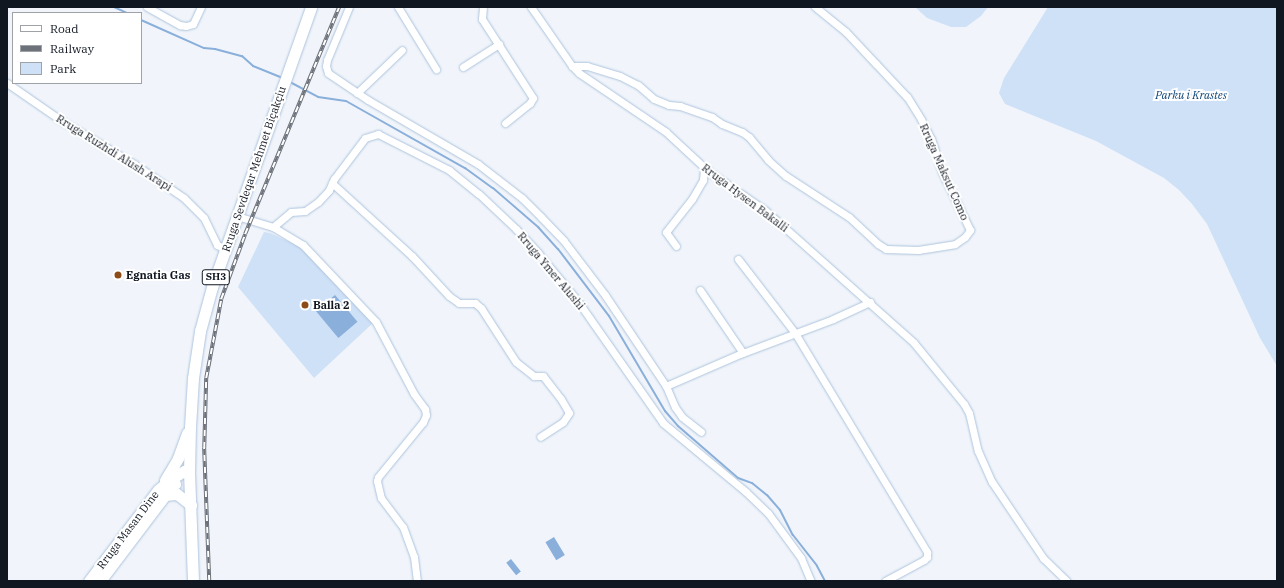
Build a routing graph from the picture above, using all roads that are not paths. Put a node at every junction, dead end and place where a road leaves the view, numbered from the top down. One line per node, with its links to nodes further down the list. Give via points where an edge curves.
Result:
1 (147, 7): 2 (street, via 186,26 193,24)
2 (201, 7)
3 (311, 7): 19 (main road, Rruga Sevdeqar Mehmet Biçakçiu / SH3)
4 (349, 7): 15 (street, via 326,66 328,73)
5 (398, 7): 13 (street)
6 (483, 7): 9 (street, via 482,19)
7 (531, 7): 11 (street, Rruga Hysen Bakalli)
8 (815, 7): 11 (street, Rruga Maksut Como, via 846,32 907,97 921,119 942,172 970,230 955,244 918,250 886,249 849,217 786,176 742,132 712,117 654,99 638,85 620,76 587,66)
9 (499, 44): 12 (street); 16 (street, via 533,98)
10 (402, 50): 15 (street)
11 (572, 66): 17 (street, Rruga Hysen Bakalli, via 590,82 666,132)
12 (463, 67)
13 (436, 69)
14 (7, 83): 22 (street, Rruga Ruzhdi Alush Arapi, via 62,122 134,164 184,198 204,218 217,245)
15 (357, 93): 28 (street, via 478,164 526,203 564,241 591,276)
16 (506, 123)
17 (704, 168): 21 (street, via 703,180 692,200 666,232); 25 (street, Rruga Hysen Bakalli, via 766,211)
18 (332, 183): 20 (street, Rruga Ymer Alushi, via 318,202 305,211 291,212); 31 (street, via 412,256 450,296 459,303 475,303 481,308 516,362 534,376 543,376 561,398 569,413 563,422); 39 (street, Rruga Ymer Alushi, via 365,138 378,134 449,170 479,194 516,229 577,300 663,423 768,513 801,558)
19 (237, 216): 20 (street); 22 (main road, Rruga Sevdeqar Mehmet Biçakçiu / SH3)
20 (273, 228): 38 (street, via 303,245 376,322 414,394 425,409 423,422 378,477 377,482 381,498 404,527 414,557)
21 (676, 246)
22 (226, 249): 29 (main road, Rruga Sevdeqar Mehmet Biçakçiu / SH3, via 200,331 193,378)
23 (738, 259): 26 (street)
24 (700, 290): 27 (street)
25 (870, 302): 26 (street); 41 (street, Rruga Hysen Bakalli, via 914,343 958,395 969,413 978,451 992,482 1044,558)
26 (795, 333): 27 (street); 40 (street, via 927,552 927,558)
27 (743, 353): 28 (street)
28 (666, 386): 30 (street, via 682,417)
29 (190, 427): 32 (main road, Rruga Sevdeqar Mehmet Biçakçiu / SH3); 33 (main road)
30 (701, 432)
31 (540, 437)
32 (189, 473): 33 (main road, Rruga Masan Dine); 34 (main road, SH3)
33 (161, 493): 34 (main road, via 177,494); 35 (main road, Rruga Masan Dine); 36 (main road, Rruga Masan Dine)
34 (191, 505): 37 (main road, SH3)
35 (89, 581)
36 (100, 581)
37 (193, 581)
38 (417, 581)
39 (811, 581)
40 (885, 581)
41 (1067, 581)

